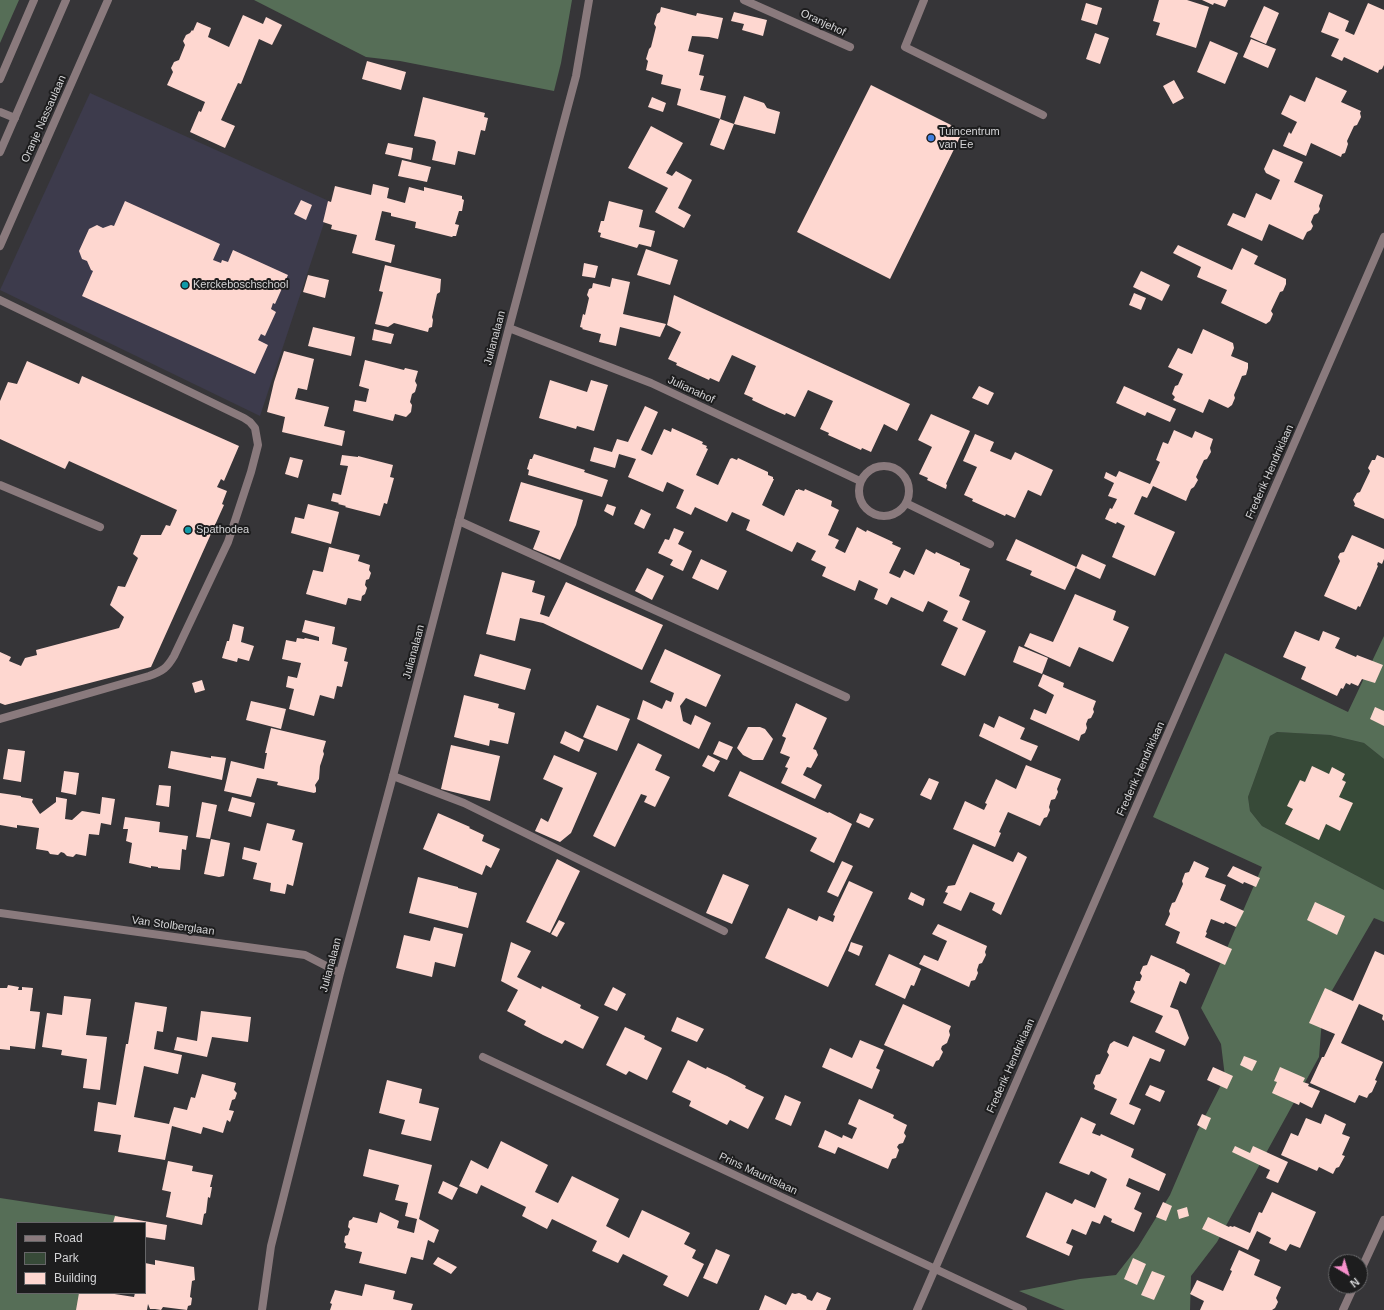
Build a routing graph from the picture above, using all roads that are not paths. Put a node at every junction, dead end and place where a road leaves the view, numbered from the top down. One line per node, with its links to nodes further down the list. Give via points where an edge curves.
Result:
1 (34, 0): 8 (street)
2 (66, 0): 11 (street)
3 (108, 0): 14 (street, Oranje Nassaulaan)
4 (589, 0): 16 (street, Julianalaan, via 576,76)
5 (744, 0): 7 (street, Oranjehof)
6 (924, 0): 10 (street, via 905,47)
7 (850, 47)
8 (0, 79)
9 (0, 112): 11 (street)
10 (1043, 115)
11 (15, 118): 12 (street)
12 (0, 152)
13 (1384, 237): 32 (street, Frederik Hendriklaan)
14 (0, 246)
15 (0, 300): 24 (street, via 244,418 255,428 258,445 228,542 169,665 161,672 149,676)
16 (509, 328): 17 (street, Julianahof, via 651,383); 20 (street, Julianalaan)
17 (860, 481): 19 (street, via 859,496 863,504 876,515 893,514); 19 (street, via 872,468 895,468 906,480)
18 (0, 485): 21 (street)
19 (906, 503): 22 (street)
20 (459, 521): 23 (street); 25 (street, Julianalaan)
21 (100, 527)
22 (990, 544)
23 (846, 697)
24 (0, 719)
25 (393, 776): 27 (street, via 464,803); 28 (street, Julianalaan)
26 (0, 913): 28 (street, Van Stolberglaan, via 305,955)
27 (724, 931)
28 (340, 973): 34 (street, Julianalaan, via 271,1246)
29 (483, 1057): 32 (street, Prins Mauritslaan)
30 (1384, 1220): 31 (street)
31 (1368, 1255)
32 (935, 1270): 35 (street, Frederik Hendriklaan); 36 (street, Prins Mauritslaan)
33 (1350, 1294): 37 (street)
34 (262, 1310)
35 (917, 1310)
36 (1022, 1310)
37 (1343, 1310)

